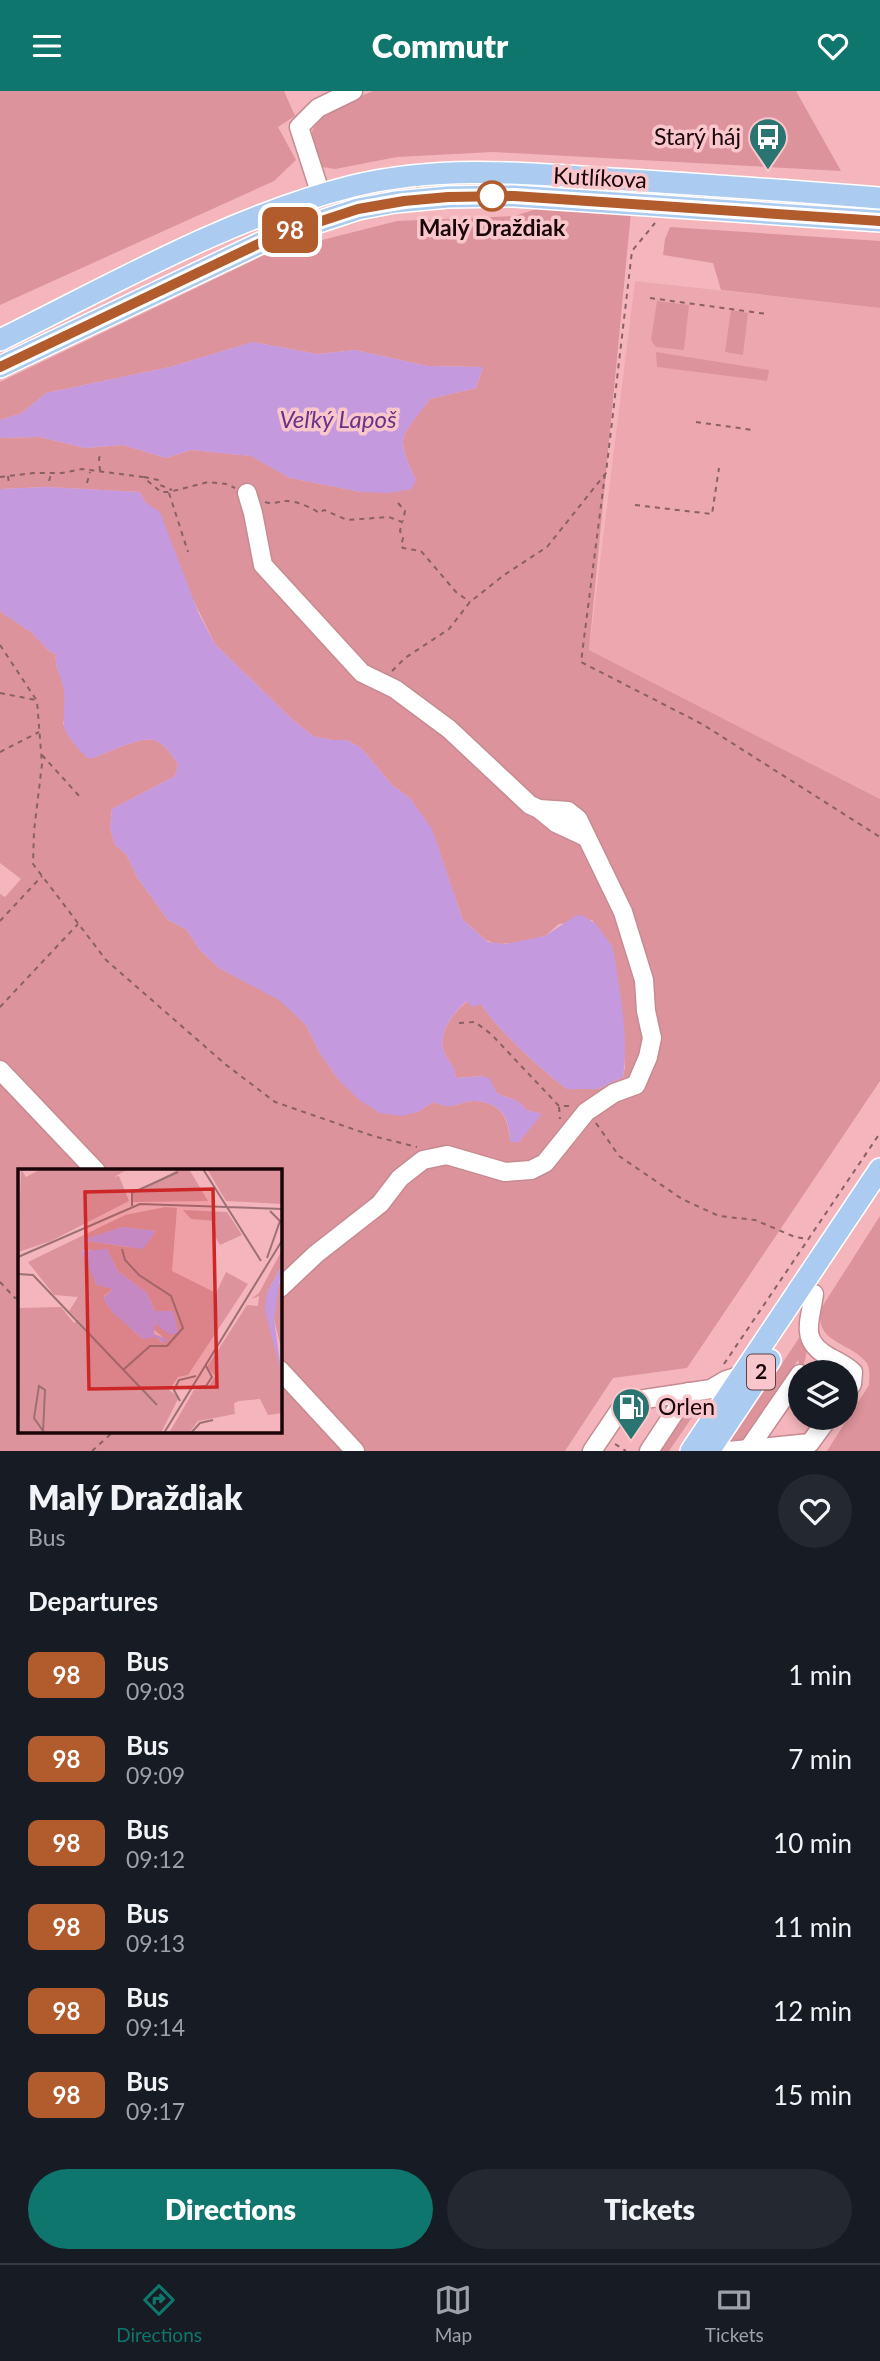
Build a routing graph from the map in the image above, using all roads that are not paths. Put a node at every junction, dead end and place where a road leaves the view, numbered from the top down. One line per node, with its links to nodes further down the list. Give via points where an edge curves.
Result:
1 (353, 91): 3 (street, via 318,108 299,127)
2 (875, 193): 3 (main road, Kutlíkova, via 502,173 409,177)
3 (321, 195): 4 (main road); 6 (main road, Kutlíkova, via 216,235)
4 (328, 218): 5 (main road, Kutlíkova, via 421,198 514,196); 7 (main road, Kutlíkova, via 244,249)
5 (880, 221)
6 (0, 340)
7 (0, 367)
8 (247, 493): 13 (street, via 263,565 362,673 395,689 449,729 519,797 539,809 568,811 578,819 623,912 644,980 652,1038 636,1085 586,1112 545,1163 531,1170 505,1172 447,1155 423,1160 400,1178 380,1204)
9 (0, 1070): 10 (street)
10 (94, 1169)
11 (880, 1169): 18 (main road, 2)
12 (880, 1194): 14 (main road, 2)
13 (282, 1286)
14 (814, 1294): 15 (street, via 809,1331); 28 (main road, 2)
15 (817, 1349): 16 (street); 17 (street)
16 (810, 1360)
17 (834, 1360)
18 (733, 1369): 20 (street, via 711,1389); 27 (main road, 2)
19 (282, 1372): 24 (street)
20 (688, 1392): 25 (street, via 625,1402); 26 (street)
21 (788, 1392): 23 (street)
22 (820, 1430): 23 (street, via 810,1443)
23 (749, 1448): 29 (street)
24 (355, 1451)
25 (592, 1451)
26 (649, 1451)
27 (691, 1451)
28 (709, 1451)
29 (728, 1451)

